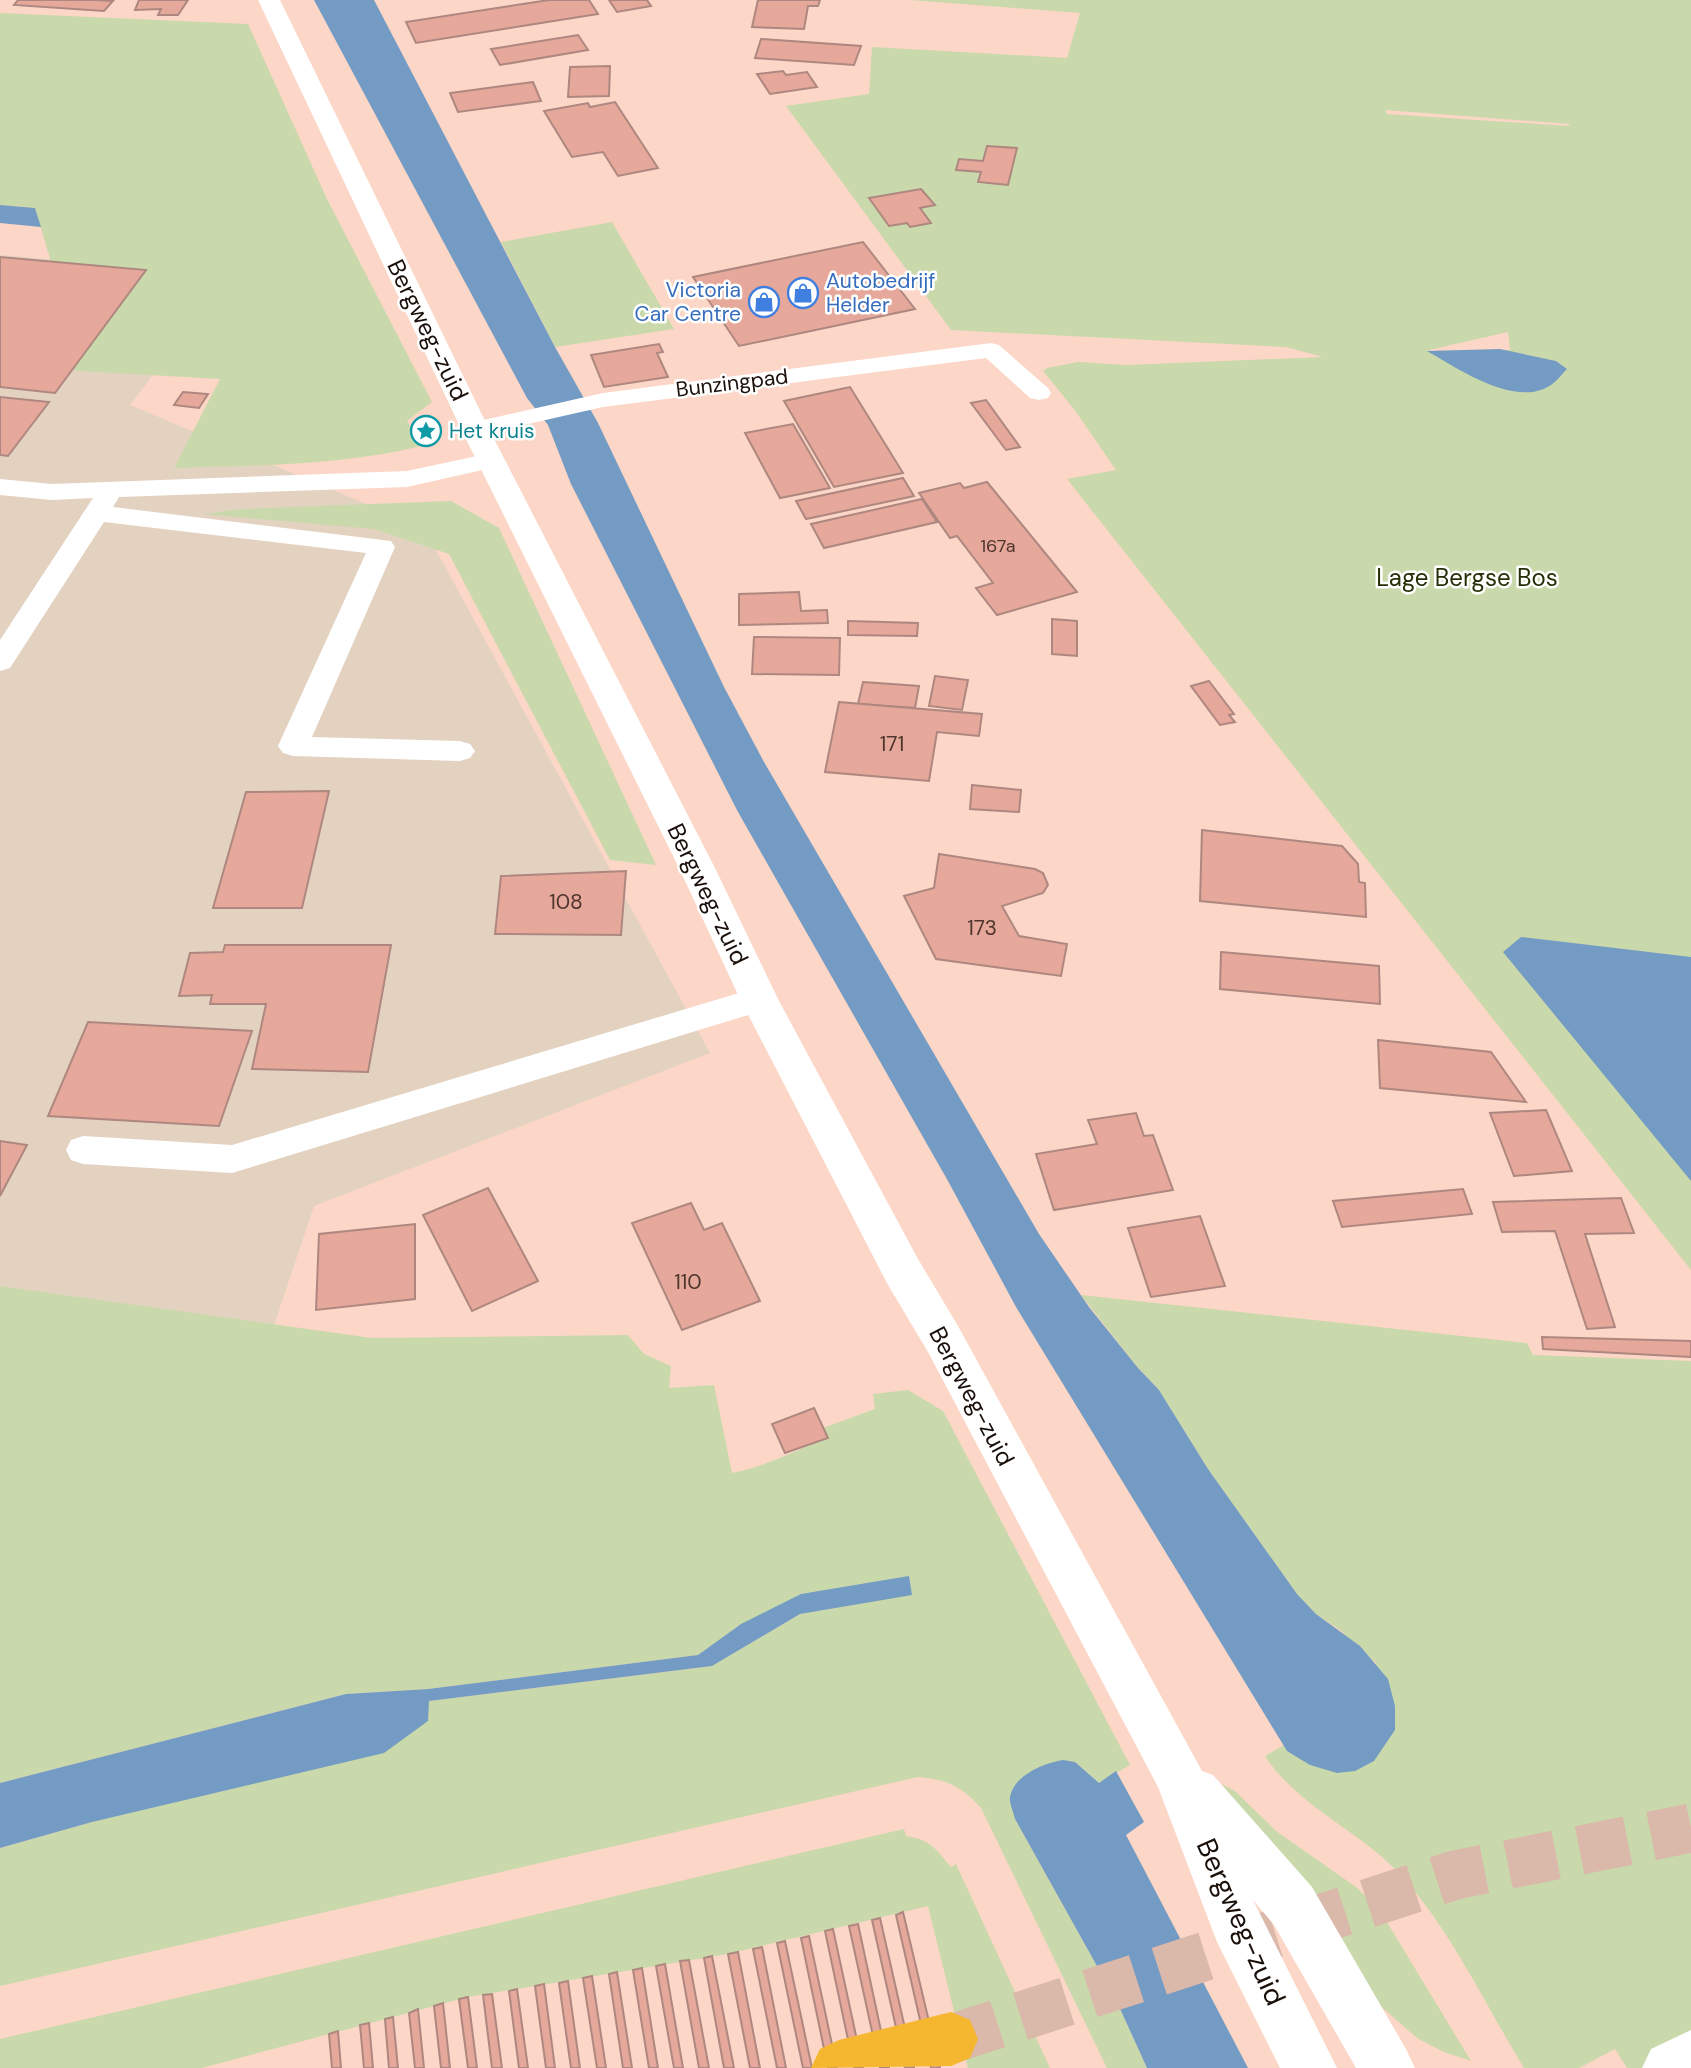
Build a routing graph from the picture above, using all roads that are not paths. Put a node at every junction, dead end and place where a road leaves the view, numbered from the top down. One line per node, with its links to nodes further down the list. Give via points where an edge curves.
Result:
1 (269, 0): 3 (street, Bergweg-zuid)
2 (1039, 393): 3 (lane, Bunzingpad, via 991,349 603,400)
3 (475, 429): 4 (street, Bergweg-zuid)
4 (491, 461): 6 (lane, via 407,479); 10 (street, Bergweg-zuid)
5 (0, 487): 6 (lane, via 52,492)
6 (111, 490): 7 (lane)
7 (96, 513): 8 (lane); 9 (lane, via 382,547 293,746)
8 (0, 662)
9 (460, 751)
10 (759, 999): 11 (lane, via 232,1159); 12 (street, Bergweg-zuid)
11 (83, 1150)
12 (1178, 1773): 16 (street, Bergweg-zuid, via 1236,1923); 17 (street, Bergweg-zuid, via 1293,1906)
13 (951, 2039): 15 (highway)
14 (1691, 2057): 18 (street)
15 (839, 2068)
16 (1309, 2068)
17 (1387, 2068)
18 (1670, 2068)

